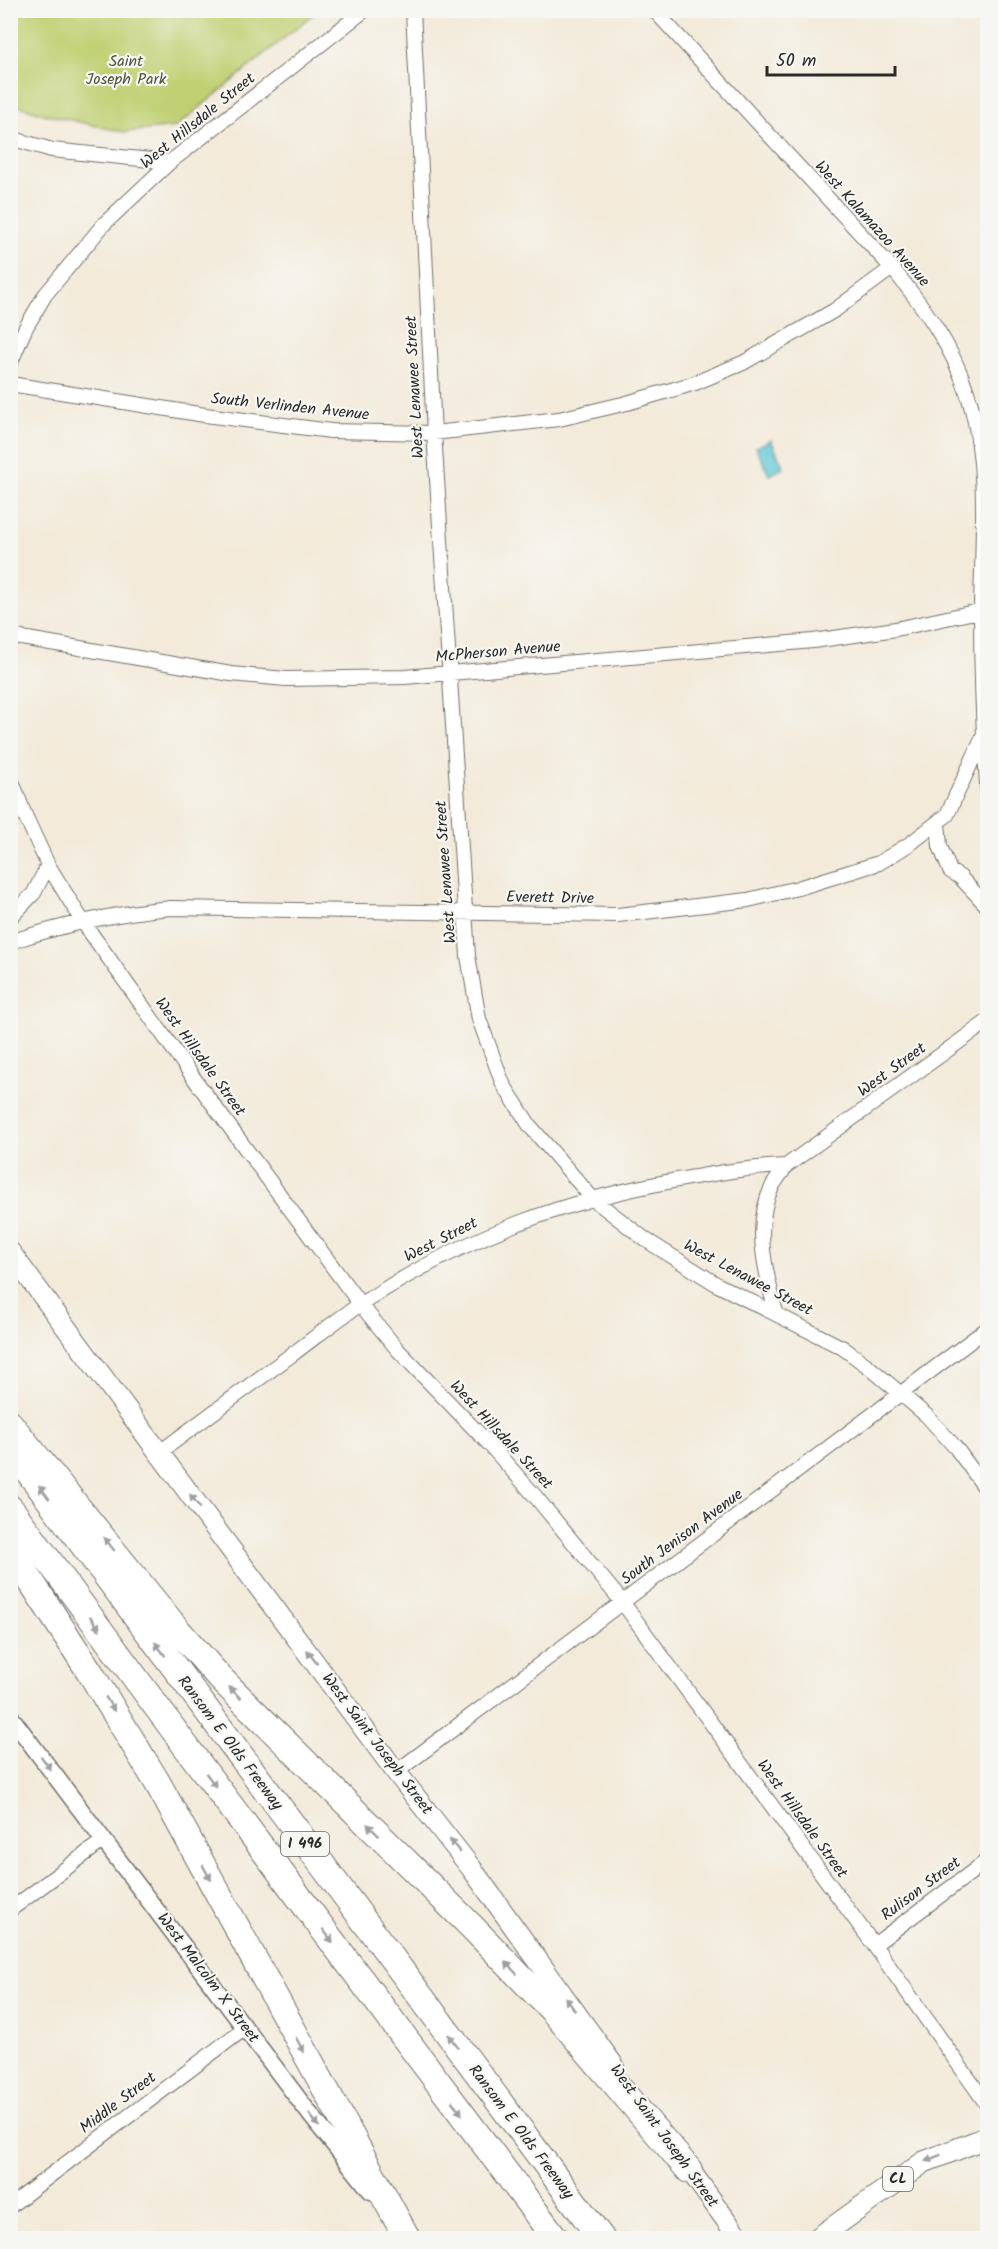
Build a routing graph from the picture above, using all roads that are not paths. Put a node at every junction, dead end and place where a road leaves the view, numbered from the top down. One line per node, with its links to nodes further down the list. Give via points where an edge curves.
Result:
1 (365, 10): 5 (street, West Hillsdale Street)
2 (413, 10): 9 (street, West Lenawee Street)
3 (654, 10): 6 (street, West Kalamazoo Avenue)
4 (10, 138): 5 (street, via 52,150)
5 (170, 162): 7 (street, West Hillsdale Street, via 104,224 45,295)
6 (892, 268): 9 (street, South Verlinden Avenue, via 835,310 742,363 695,383 559,419); 10 (street, West Kalamazoo Avenue, via 921,302 955,361 967,392 978,438 983,495)
7 (10, 364)
8 (10, 384): 9 (street, South Verlinden Avenue, via 320,429)
9 (434, 433): 12 (street, West Lenawee Street)
10 (984, 610): 12 (street, McPherson Avenue, via 813,641); 13 (street, West Kalamazoo Avenue)
11 (10, 636): 12 (street, McPherson Avenue, via 231,674 286,679 405,677)
12 (449, 672): 19 (street, West Lenawee Street)
13 (983, 737): 15 (street, West Kalamazoo Avenue); 16 (street, Everett Drive, via 947,815)
14 (10, 776): 17 (street, West Hillsdale Street)
15 (987, 796)
16 (938, 823): 18 (street, via 940,846 950,871); 19 (street, Everett Drive, via 879,863 748,900 618,915)
17 (48, 865): 20 (street, via 34,894); 21 (street, West Hillsdale Street)
18 (987, 907)
19 (466, 913): 21 (street, Everett Drive, via 171,908 132,911); 27 (street, West Lenawee Street, via 468,956 479,1019 503,1084 530,1126)
20 (10, 918)
21 (83, 922): 22 (street, Everett Drive); 29 (street, West Hillsdale Street)
22 (49, 931): 23 (street, Everett Drive); 24 (street, Everett Drive)
23 (10, 942)
24 (10, 953)
25 (987, 1021): 26 (street, West Street)
26 (786, 1166): 27 (street, West Street, via 755,1167); 30 (street, West Street, via 773,1186 762,1233 763,1258)
27 (593, 1199): 29 (street, West Street, via 493,1232 451,1251); 30 (street, West Lenawee Street, via 646,1240 718,1284)
28 (10, 1252): 35 (main road, West Saint Joseph Street)
29 (360, 1304): 35 (street, West Street); 39 (street, West Hillsdale Street, via 535,1496)
30 (776, 1313): 32 (street, West Lenawee Street, via 843,1348)
31 (987, 1328): 32 (street, South Jenison Avenue)
32 (900, 1393): 36 (street, West Lenawee Street, via 956,1448); 39 (street, South Jenison Avenue)
33 (10, 1424): 49 (highway, one-way to 33, via 554,2012 220,1678)
34 (10, 1448): 53 (highway, Ransom E Olds Freeway / I 496, one-way to 34)
35 (159, 1453): 41 (main road, West Saint Joseph Street, one-way to 35)
36 (987, 1492)
37 (10, 1508): 52 (highway, I 496, one-way to 52)
38 (10, 1549): 51 (highway, one-way to 51, via 157,1782)
39 (623, 1603): 41 (street, South Jenison Avenue); 45 (street, West Hillsdale Street)
40 (10, 1716): 42 (street, West Malcolm X Street, one-way to 42)
41 (396, 1772): 49 (main road, West Saint Joseph Street, one-way to 41, via 472,1869)
42 (104, 1840): 44 (street); 46 (street, West Malcolm X Street)
43 (987, 1860): 45 (street, Rulison Street)
44 (10, 1910)
45 (874, 1945): 47 (street, West Hillsdale Street)
46 (245, 2028): 50 (street, Middle Street); 51 (street, West Malcolm X Street, one-way to 51)
47 (987, 2106)
48 (987, 2137): 55 (main road, CL, one-way to 55, via 924,2162)
49 (689, 2170): 54 (main road, West Saint Joseph Street)
50 (10, 2205)
51 (406, 2238)
52 (555, 2238)
53 (601, 2238)
54 (739, 2238)
55 (818, 2238)

